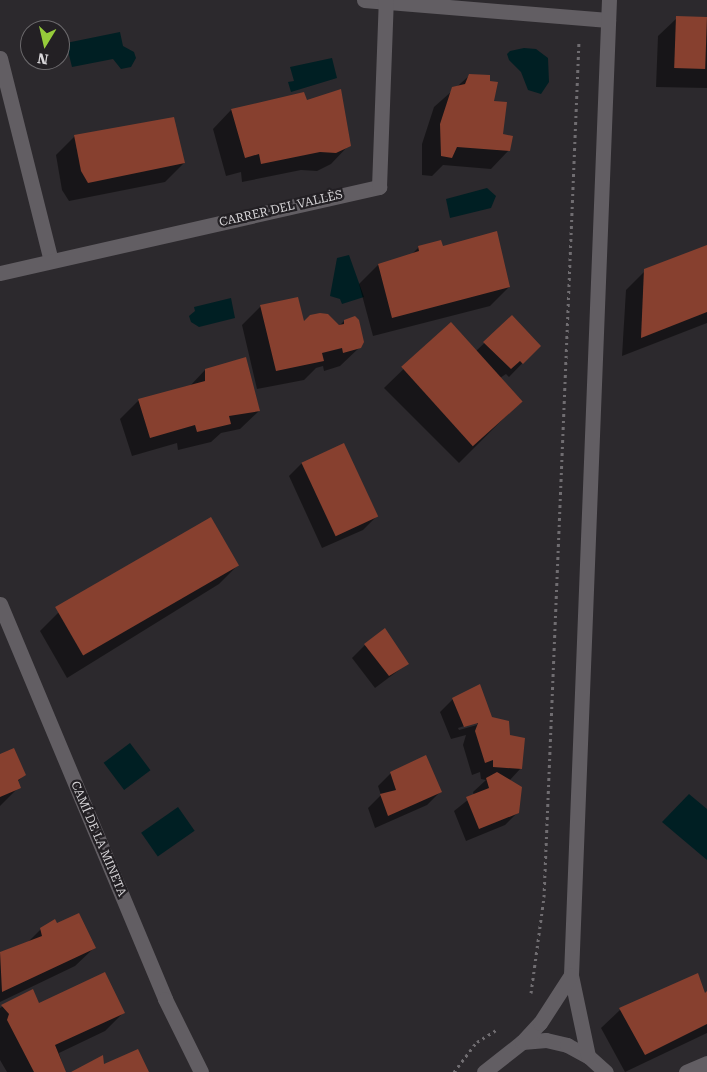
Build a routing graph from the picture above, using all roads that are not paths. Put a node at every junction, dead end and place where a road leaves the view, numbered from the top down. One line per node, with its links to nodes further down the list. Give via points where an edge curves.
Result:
1 (364, 0): 3 (street)
2 (609, 0): 4 (street)
3 (386, 1): 4 (street); 6 (street, CARRER DEL VALLÈS, via 379,187)
4 (608, 20): 9 (street)
5 (0, 58): 6 (street)
6 (51, 261): 7 (street, CARRER DEL VALLÈS)
7 (0, 273)
8 (0, 604): 13 (street, CAMÍ DE LA MINETA, via 165,1000)
9 (571, 975): 10 (street, via 540,1023); 11 (street)
10 (522, 1042): 11 (street, via 546,1040); 14 (street)
11 (588, 1056): 15 (street)
12 (707, 1063): 16 (street)
13 (201, 1072)
14 (484, 1072)
15 (606, 1072)
16 (686, 1072)

